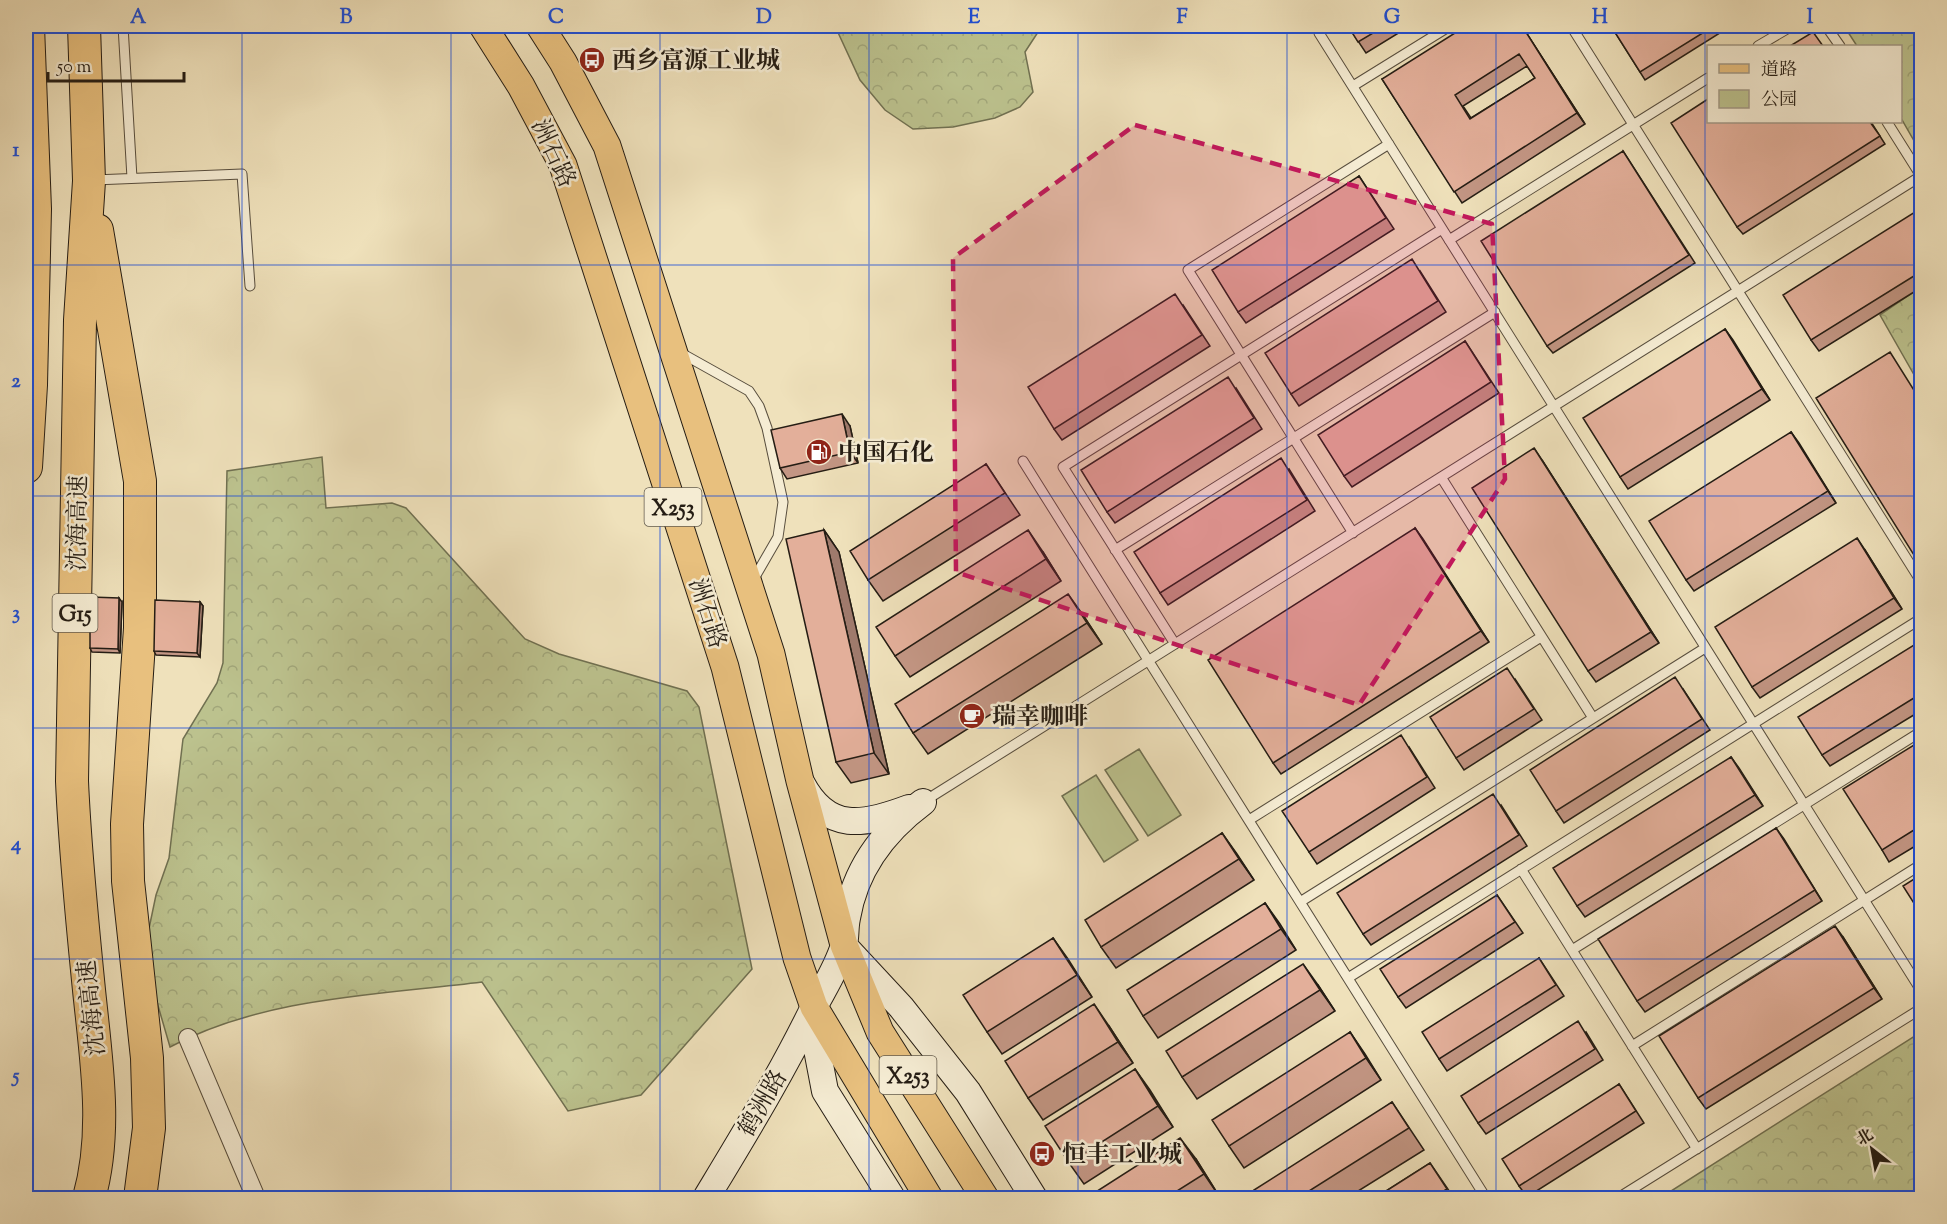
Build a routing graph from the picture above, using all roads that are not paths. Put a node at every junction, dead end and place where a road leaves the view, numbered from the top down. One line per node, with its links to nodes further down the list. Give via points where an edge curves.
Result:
1 (28, 26): 30 (highway, via 35,209)
2 (84, 26): 19 (highway, 沈海高速 / G15)
3 (123, 26): 18 (lane)
4 (483, 26): 56 (main road, 洲石路 / X253, via 521,86 563,165 725,667 798,958)
5 (540, 26): 25 (main road, 洲石路 / X253, via 607,146)
6 (1450, 26): 14 (lane)
7 (1571, 26): 16 (lane)
8 (1792, 26): 11 (lane)
9 (1826, 26): 12 (lane)
10 (1319, 33): 14 (lane)
11 (1760, 45)
12 (1839, 45)
13 (1707, 79): 16 (lane)
14 (1353, 86): 17 (lane)
15 (1888, 123): 23 (lane, via 1921,176)
16 (1634, 125): 21 (lane); 23 (lane)
17 (1389, 144): 20 (lane); 26 (lane, via 1188,270)
18 (132, 178): 19 (lane); 22 (lane, via 242,174)
19 (88, 181): 61 (highway, 沈海高速 / G15, via 80,320 72,781 100,1122); 62 (highway, via 140,481 140,628 128,881 147,1058 149,1128)
20 (1442, 229): 21 (lane); 26 (lane)
21 (1449, 240): 24 (lane)
22 (250, 286)
23 (1738, 291): 27 (lane); 34 (lane)
24 (1494, 312): 27 (lane); 28 (lane)
25 (672, 345): 35 (main road, 洲石路 / X253); 35 (lane, via 749,391 767,428 783,502 778,537)
26 (1242, 355): 28 (lane); 33 (lane, via 1063,467)
27 (1554, 406): 31 (lane); 39 (lane)
28 (1294, 438): 32 (lane); 33 (lane)
29 (1023, 461): 40 (lane)
30 (26, 467)
31 (1442, 477): 32 (lane); 37 (lane)
32 (1353, 533): 38 (lane)
33 (1115, 550): 38 (lane)
34 (1922, 583)
35 (749, 587): 44 (main road, 洲石路 / X253, via 771,654)
36 (1922, 618): 42 (lane)
37 (1541, 637): 41 (lane); 47 (lane)
38 (1174, 645): 40 (lane)
39 (1705, 648): 41 (lane); 42 (lane)
40 (1149, 661): 45 (lane); 47 (lane)
41 (1593, 718): 51 (lane)
42 (1753, 724): 46 (lane); 49 (lane)
43 (1922, 731): 46 (lane)
44 (800, 781): 45 (street, via 810,799 825,813 843,821 864,822); 52 (main road, 洲石路 / X253)
45 (923, 802): 52 (street, 鹤洲路, via 900,819 866,864 849,908)
46 (1804, 805): 50 (lane); 53 (lane)
47 (1249, 820): 51 (lane)
48 (1922, 864): 50 (lane)
49 (1521, 869): 53 (lane); 54 (lane)
50 (1864, 901): 55 (lane); 59 (lane)
51 (1300, 902): 54 (lane)
52 (844, 945): 56 (street, 鹤洲路); 67 (main road, 洲石路 / X253, via 880,1032); 68 (street, via 901,1007 968,1092)
53 (1572, 950): 59 (lane)
54 (1348, 978): 69 (lane)
55 (1922, 992)
56 (814, 1006): 64 (street, 鹤洲路, via 776,1081); 65 (street, via 825,1091); 66 (main road, 洲石路 / X253)
57 (1922, 1008): 60 (lane)
58 (188, 1038): 63 (street)
59 (1632, 1046): 60 (lane)
60 (1697, 1149): 70 (lane)
61 (89, 1198)
62 (140, 1198)
63 (256, 1198)
64 (706, 1198)
65 (892, 1198)
66 (929, 1198)
67 (985, 1198)
68 (1034, 1198)
69 (1486, 1198)
70 (1618, 1198)

